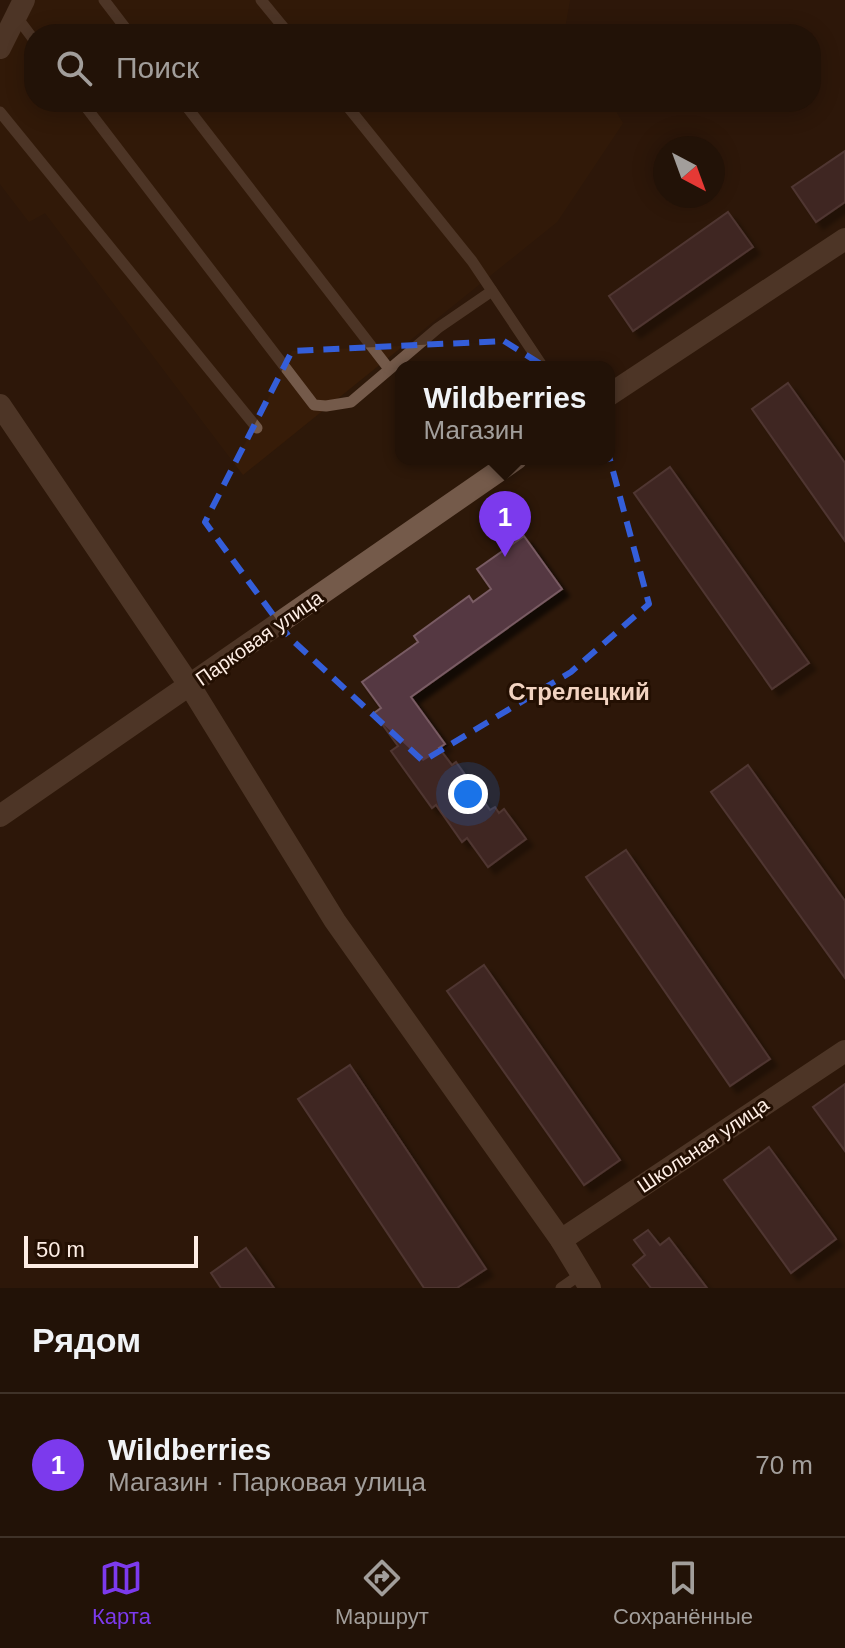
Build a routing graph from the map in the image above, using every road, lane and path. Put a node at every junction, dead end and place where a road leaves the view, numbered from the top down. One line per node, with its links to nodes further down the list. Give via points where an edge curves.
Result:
1 (104, 0): 4 (lane)
2 (261, 0): 5 (lane)
3 (20, 8): 6 (street)
4 (122, 24)
5 (281, 24)
6 (0, 48)
7 (0, 112): 19 (lane)
8 (90, 112): 16 (lane, via 314,405 351,402)
9 (191, 112): 16 (lane)
10 (352, 112): 12 (lane)
11 (845, 239): 17 (street)
12 (492, 291): 13 (lane); 14 (lane)
13 (399, 361)
14 (539, 361)
15 (395, 364): 16 (lane)
16 (389, 369)
17 (615, 391)
18 (0, 405): 21 (street)
19 (257, 428)
20 (507, 465): 21 (street, Парковая улица)
21 (190, 686): 22 (street, Парковая улица); 24 (street, via 335,921)
22 (0, 816)
23 (845, 1051): 24 (street, Школьная улица)
24 (561, 1240): 25 (street)
25 (585, 1281): 26 (lane)
26 (561, 1288)

